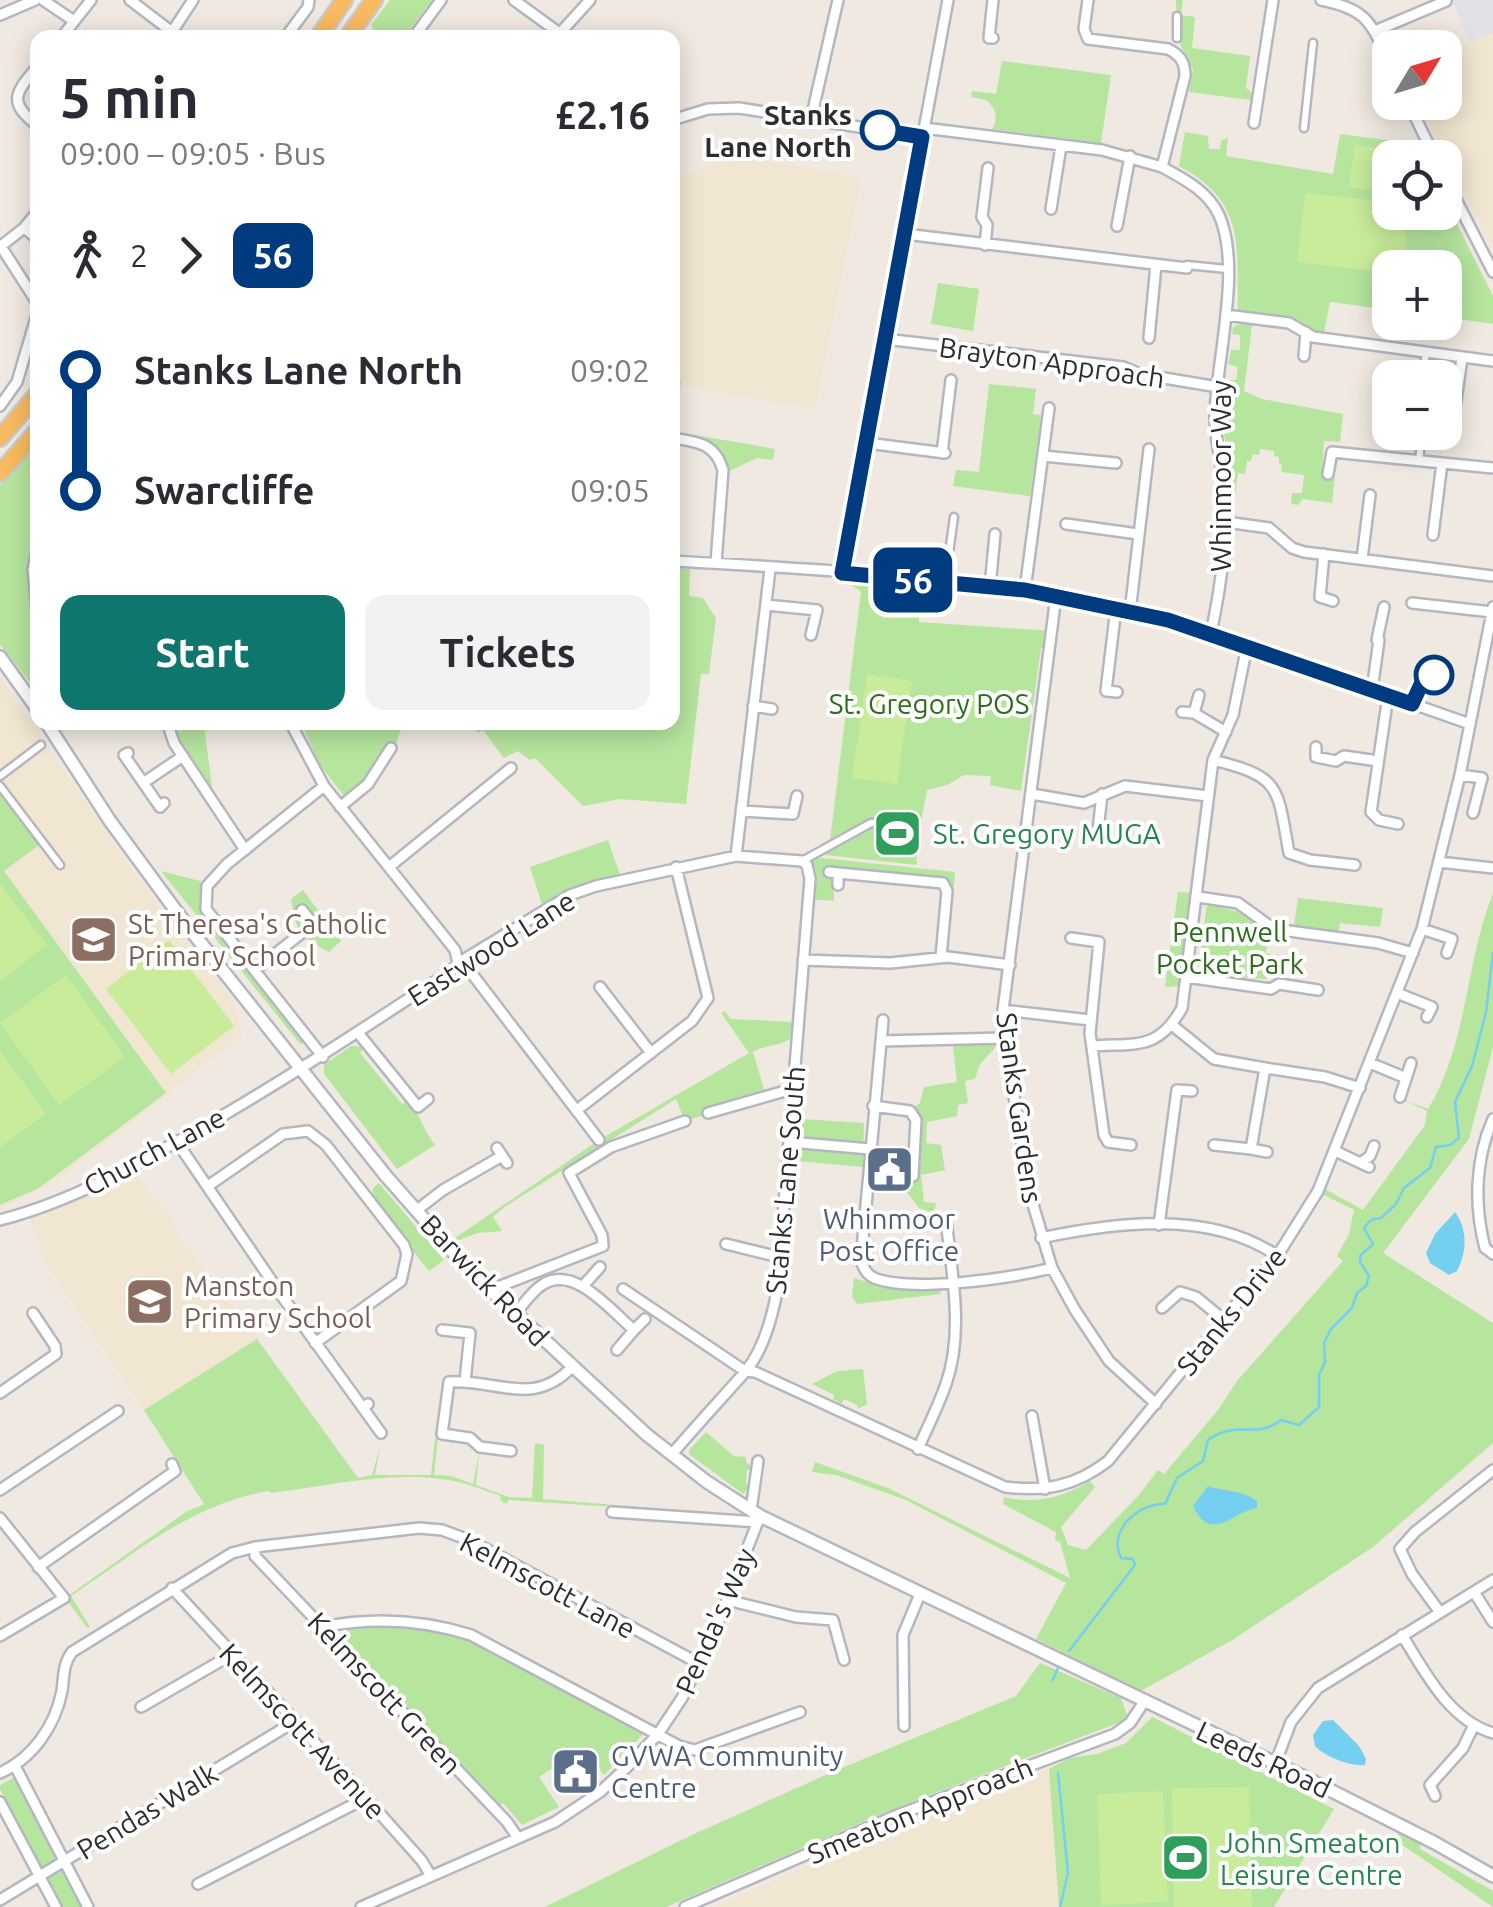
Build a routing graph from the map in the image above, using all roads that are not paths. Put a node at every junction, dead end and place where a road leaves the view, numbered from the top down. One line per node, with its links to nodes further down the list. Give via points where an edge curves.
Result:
1 (35, 0): 19 (street)
2 (43, 0): 21 (street)
3 (91, 0): 21 (street)
4 (130, 0): 23 (street)
5 (193, 0): 24 (street)
6 (309, 0): 25 (street)
7 (344, 0): 26 (highway)
8 (374, 0): 27 (highway)
9 (442, 0): 28 (street)
10 (514, 0): 29 (street)
11 (590, 0): 30 (street)
12 (838, 0): 40 (street)
13 (948, 0): 44 (street)
14 (993, 0): 33 (street)
15 (1088, 0): 47 (street, via 1088,38 1168,48 1185,65)
16 (1272, 0): 37 (street)
17 (1322, 0): 31 (street, via 1358,11)
18 (1446, 0): 32 (street)
19 (0, 16)
20 (1177, 16): 34 (street)
21 (74, 21): 22 (street)
22 (67, 30)
23 (164, 30)
24 (173, 30)
25 (291, 30)
26 (323, 30)
27 (353, 30)
28 (418, 30)
29 (556, 30)
30 (567, 30)
31 (1374, 30)
32 (1377, 30)
33 (993, 38)
34 (1177, 38)
35 (1313, 44): 43 (street)
36 (30, 75): 41 (street, via 16,100)
37 (1256, 112): 38 (street); 42 (street)
38 (1268, 113)
39 (680, 118): 40 (street, Whinmoor Way, via 723,107)
40 (811, 119): 44 (street, Whinmoor Way)
41 (30, 120)
42 (1254, 123)
43 (1304, 128)
44 (923, 132): 45 (street, Whinmoor Way); 55 (street)
45 (1061, 146): 46 (street, Whinmoor Way); 49 (street)
46 (1130, 156): 47 (street, Whinmoor Way); 52 (street)
47 (1162, 167): 61 (street, Whinmoor Way, via 1209,198 1226,235)
48 (988, 168): 57 (street)
49 (1051, 209)
50 (1462, 211): 63 (street)
51 (30, 221): 53 (street)
52 (1117, 226)
53 (24, 228): 54 (street); 56 (street)
54 (30, 233)
55 (905, 234): 57 (street); 69 (street)
56 (0, 245): 58 (street)
57 (985, 245): 59 (street)
58 (11, 264): 62 (street); 64 (street)
59 (1156, 264): 60 (street); 68 (street)
60 (1187, 268): 61 (street)
61 (1227, 269): 65 (street, Whinmoor Way)
62 (0, 271)
63 (1493, 272)
64 (30, 295)
65 (1226, 316): 66 (street, via 1289,323); 76 (street, Whinmoor Way)
66 (1306, 332): 70 (street); 71 (street)
67 (30, 335): 78 (street, via 16,382)
68 (1149, 338)
69 (885, 339): 76 (street, Brayton Approach, via 1123,368); 83 (street)
70 (1426, 353): 72 (street); 73 (street)
71 (1304, 356)
72 (1462, 358): 74 (street)
73 (1425, 360)
74 (1493, 361)
75 (951, 380): 83 (street, via 943,453)
76 (1218, 387): 95 (street, Whinmoor Way)
77 (30, 402): 80 (highway)
78 (0, 406)
79 (1050, 408): 85 (street)
80 (0, 438)
81 (30, 439): 91 (highway)
82 (680, 439): 103 (street, via 706,444 720,459)
83 (866, 443): 105 (street)
84 (1420, 450): 87 (street)
85 (1043, 456): 89 (street); 109 (street)
86 (1151, 457): 98 (street)
87 (1419, 461): 88 (street); 92 (street, via 1332,452)
88 (1442, 463): 90 (street); 99 (street)
89 (1116, 464)
90 (1493, 468)
91 (0, 473)
92 (1328, 474)
93 (1370, 494): 101 (street)
94 (954, 517): 107 (street)
95 (1226, 522): 100 (street, via 1269,528 1292,548); 118 (street, Whinmoor Way)
96 (1066, 524): 98 (street)
97 (996, 534): 108 (street)
98 (1138, 534): 117 (street)
99 (1432, 535)
100 (1324, 554): 101 (street); 111 (street, via 1320,596)
101 (1362, 559): 106 (street)
102 (680, 561): 103 (street)
103 (716, 563): 104 (street)
104 (770, 569): 105 (street); 113 (street)
105 (842, 573): 107 (street)
106 (1493, 576)
107 (946, 582): 108 (street)
108 (990, 586): 109 (street)
109 (1025, 590): 110 (street)
110 (1056, 596): 115 (street); 149 (street, Stanks Gardens)
111 (1333, 600)
112 (1412, 603): 116 (street)
113 (766, 604): 119 (street, via 817,610); 127 (street)
114 (1384, 607): 122 (street)
115 (1116, 608): 117 (street); 123 (street, via 1106,691)
116 (1492, 610): 131 (street, Stanks Drive)
117 (1130, 612): 118 (street)
118 (1211, 633): 120 (street)
119 (811, 635)
120 (1246, 646): 122 (street); 135 (street)
121 (0, 657): 125 (street)
122 (1372, 690): 126 (street)
123 (1117, 692)
124 (1199, 695): 130 (street)
125 (30, 696)
126 (1388, 696): 131 (street); 142 (street)
127 (754, 706): 128 (street); 155 (street)
128 (772, 709)
129 (1182, 712): 130 (street)
130 (1194, 714): 135 (street)
131 (1470, 724): 144 (street, Stanks Drive)
132 (51, 730): 201 (street, Barwick Road, via 150,876)
133 (170, 730): 140 (street)
134 (294, 730): 148 (street)
135 (1226, 732): 141 (street)
136 (41, 745): 145 (street)
137 (1316, 746): 142 (street, via 1316,757)
138 (391, 748): 154 (street, via 368,784)
139 (128, 753): 146 (street)
140 (183, 756): 146 (street); 160 (street)
141 (1213, 760): 152 (street); 167 (street, via 1260,774 1275,789 1286,855)
142 (1378, 761): 158 (street, via 1371,812)
143 (511, 768): 165 (street)
144 (1460, 775): 156 (street, via 1482,778); 163 (street, Stanks Drive)
145 (0, 776)
146 (143, 783): 153 (street)
147 (0, 786): 164 (street)
148 (324, 786): 154 (street); 160 (street)
149 (1032, 794): 150 (street, via 1084,802); 179 (street, Stanks Gardens)
150 (1102, 794): 152 (street, via 1126,786); 159 (street)
151 (797, 796): 155 (street, via 793,814)
152 (1208, 796): 170 (street)
153 (164, 803)
154 (340, 807): 165 (street)
155 (741, 810): 161 (street)
156 (1473, 813)
157 (888, 823): 162 (street, via 871,823)
158 (1398, 824)
159 (1098, 830)
160 (245, 850): 180 (street, via 208,886 206,910)
161 (736, 856): 162 (street, Eastwood Lane); 166 (street, Eastwood Lane)
162 (802, 861): 177 (street, Stanks Lane South, via 810,871)
163 (1439, 862): 168 (street); 172 (street, Stanks Drive)
164 (60, 866)
165 (389, 867): 178 (street)
166 (676, 867): 178 (street, Eastwood Lane, via 570,896); 196 (street, via 708,998 692,1022)
167 (1357, 867)
168 (1493, 868)
169 (838, 885): 176 (street, via 834,872 942,882 947,891)
170 (1198, 897): 174 (street, via 1238,903 1274,929); 181 (street)
171 (302, 910): 180 (street, via 313,924)
172 (1422, 929): 174 (street, Stanks Drive); 175 (street, via 1457,940)
173 (1071, 938): 190 (street, via 1099,942)
174 (1413, 953): 184 (street, Stanks Drive)
175 (1448, 953)
176 (941, 957): 177 (street); 179 (street)
177 (803, 960): 204 (street, Stanks Lane South)
178 (461, 962): 192 (street, Eastwood Lane); 209 (street)
179 (1010, 965): 186 (street, Stanks Gardens)
180 (255, 970): 197 (street)
181 (1186, 977): 183 (street); 191 (street)
182 (600, 987): 196 (street)
183 (1318, 990)
184 (1398, 993): 185 (street); 198 (street, Stanks Drive)
185 (1432, 1007): 187 (street); 188 (street)
186 (1003, 1010): 190 (street); 193 (street, Stanks Gardens)
187 (1443, 1011)
188 (1427, 1017)
189 (883, 1020): 194 (street)
190 (1090, 1020): 195 (street)
191 (1172, 1025): 195 (street, via 1138,1045); 200 (street, via 1214,1059)
192 (359, 1034): 197 (street, Eastwood Lane); 207 (street, via 418,1107)
193 (1004, 1038): 194 (street); 230 (street, Stanks Gardens)
194 (881, 1042): 208 (street)
195 (1094, 1046): 216 (street, via 1104,1135 1108,1142)
196 (651, 1053): 209 (street)
197 (323, 1057): 201 (street, Eastwood Lane)
198 (1370, 1063): 202 (street); 203 (street, Stanks Drive)
199 (1412, 1063): 202 (street)
200 (1265, 1068): 203 (street); 220 (street)
201 (301, 1069): 214 (street, Church Lane); 226 (street, Barwick Road)
202 (1406, 1078): 206 (street)
203 (1360, 1088): 221 (street, Stanks Drive)
204 (792, 1089): 210 (street); 215 (street, Stanks Lane South)
205 (1192, 1091): 229 (street, via 1177,1090)
206 (1400, 1097)
207 (428, 1099)
208 (873, 1106): 219 (street); 224 (street, via 910,1112 916,1120)
209 (577, 1110): 213 (street)
210 (708, 1113)
211 (1493, 1119): 232 (street, via 1477,1203)
212 (685, 1122): 239 (street, via 611,1147 569,1173 603,1246)
213 (599, 1140)
214 (178, 1142): 225 (street); 227 (street, Church Lane, via 49,1205)
215 (790, 1142): 219 (street); 234 (street, Stanks Lane South)
216 (1130, 1145)
217 (1214, 1145): 220 (street)
218 (1374, 1146): 221 (street, via 1365,1164)
219 (870, 1149): 237 (street, via 864,1270 887,1280)
220 (1251, 1149): 222 (street)
221 (1335, 1151): 233 (street, Stanks Drive)
222 (1267, 1152)
223 (502, 1156): 226 (street)
224 (914, 1176)
225 (208, 1186): 248 (street); 248 (street, via 284,1134 308,1131 404,1245 401,1281)
226 (417, 1210): 239 (street, Barwick Road)
227 (0, 1220)
228 (946, 1220): 237 (street)
229 (1160, 1225): 230 (street); 233 (street, via 1238,1234)
230 (1042, 1238): 236 (street, Stanks Gardens)
231 (726, 1244): 234 (street)
232 (1493, 1254)
233 (1276, 1256): 245 (street, Stanks Drive)
234 (779, 1257): 251 (street, Stanks Lane South, via 773,1313)
235 (600, 1267): 238 (street)
236 (1052, 1268): 237 (street); 254 (street, Stanks Gardens, via 1109,1361)
237 (953, 1282): 259 (street, via 950,1369)
238 (583, 1286): 243 (street, via 565,1278 544,1283); 247 (street)
239 (490, 1290): 243 (street, Barwick Road)
240 (623, 1290): 251 (street, Stanks Drive)
241 (1162, 1308): 245 (street, via 1180,1292)
242 (33, 1313): 253 (street, via 56,1354)
243 (515, 1314): 250 (street, Barwick Road)
244 (645, 1319): 247 (street)
245 (1224, 1320): 254 (street, Stanks Drive)
246 (442, 1330): 252 (street, via 470,1332)
247 (634, 1330): 249 (street)
248 (315, 1342): 257 (street)
249 (617, 1350)
250 (572, 1367): 252 (street, via 540,1390); 260 (street, Barwick Road)
251 (745, 1372): 259 (street, Stanks Drive); 260 (street, Stanks Lane South)
252 (465, 1382): 258 (street, via 446,1386 442,1434 470,1438 480,1448)
253 (0, 1393)
254 (1156, 1404): 264 (street, Stanks Drive, via 1095,1471)
255 (118, 1412): 265 (street)
256 (1032, 1416): 264 (street)
257 (381, 1434)
258 (512, 1450)
259 (918, 1450): 264 (street, Stanks Drive, via 1005,1487)
260 (672, 1454): 267 (street, Barwick Road)
261 (758, 1460): 267 (street, Penda's Way)
262 (172, 1464): 270 (street, via 175,1471)
263 (1493, 1470): 276 (street, via 1400,1549)
264 (1045, 1489)
265 (0, 1490)
266 (612, 1512): 267 (street)
267 (756, 1516): 274 (street, Barwick Road); 275 (street, Penda's Way)
268 (0, 1518): 270 (street)
269 (254, 1547): 272 (street, Kelmscott Lane); 278 (street, Kelmscott Green, via 255,1556); 283 (street, Kelmscott Lane, via 442,1530)
270 (38, 1568): 280 (street, via 64,1598)
271 (1493, 1580): 273 (street)
272 (172, 1588): 281 (street, Kelmscott Avenue); 294 (street, Kelmscott Lane, via 72,1652 52,1720)
273 (1474, 1592): 276 (street); 277 (street)
274 (920, 1594): 284 (street, Barwick Road); 290 (street, via 903,1635)
275 (727, 1600): 282 (street, via 833,1620); 283 (street, Penda's Way)
276 (1439, 1611): 279 (street)
277 (1493, 1622)
278 (322, 1627): 292 (street, via 390,1619 471,1635); 299 (street, Kelmscott Green)
279 (1402, 1635): 289 (street, via 1440,1693); 293 (street, via 1308,1698)
280 (0, 1636)
281 (231, 1655): 286 (street); 288 (street, Kelmscott Avenue)
282 (844, 1660)
283 (700, 1664): 292 (street, Penda's Way)
284 (1072, 1668): 285 (street, Leeds Road)
285 (1144, 1702): 293 (street, Leeds Road); 311 (street, Smeaton Approach, via 1130,1723 1105,1738 900,1814)
286 (141, 1707)
287 (800, 1712): 292 (street, via 694,1750)
288 (294, 1722): 297 (street, Kelmscott Avenue); 301 (street, Pendas Walk)
289 (1473, 1727): 291 (street); 296 (street, via 1430,1785)
290 (905, 1730)
291 (1493, 1732)
292 (658, 1734): 299 (street, Penda's Way, via 600,1792)
293 (1275, 1764): 300 (street, Leeds Road)
294 (15, 1766): 295 (street); 301 (street)
295 (0, 1774)
296 (1435, 1796)
297 (366, 1798): 304 (street, Kelmscott Avenue); 306 (street)
298 (0, 1802): 303 (street)
299 (518, 1838): 304 (street, Penda's Way)
300 (1454, 1852): 302 (street, Leeds Road); 305 (street, Leeds Road)
301 (64, 1860): 303 (street, Pendas Walk); 309 (street)
302 (1493, 1867)
303 (40, 1876): 307 (street, Pendas Walk); 308 (street)
304 (431, 1876): 310 (street, Penda's Way)
305 (1493, 1876)
306 (198, 1884)
307 (0, 1900)
308 (56, 1907)
309 (88, 1907)
310 (361, 1907)
311 (686, 1907)

